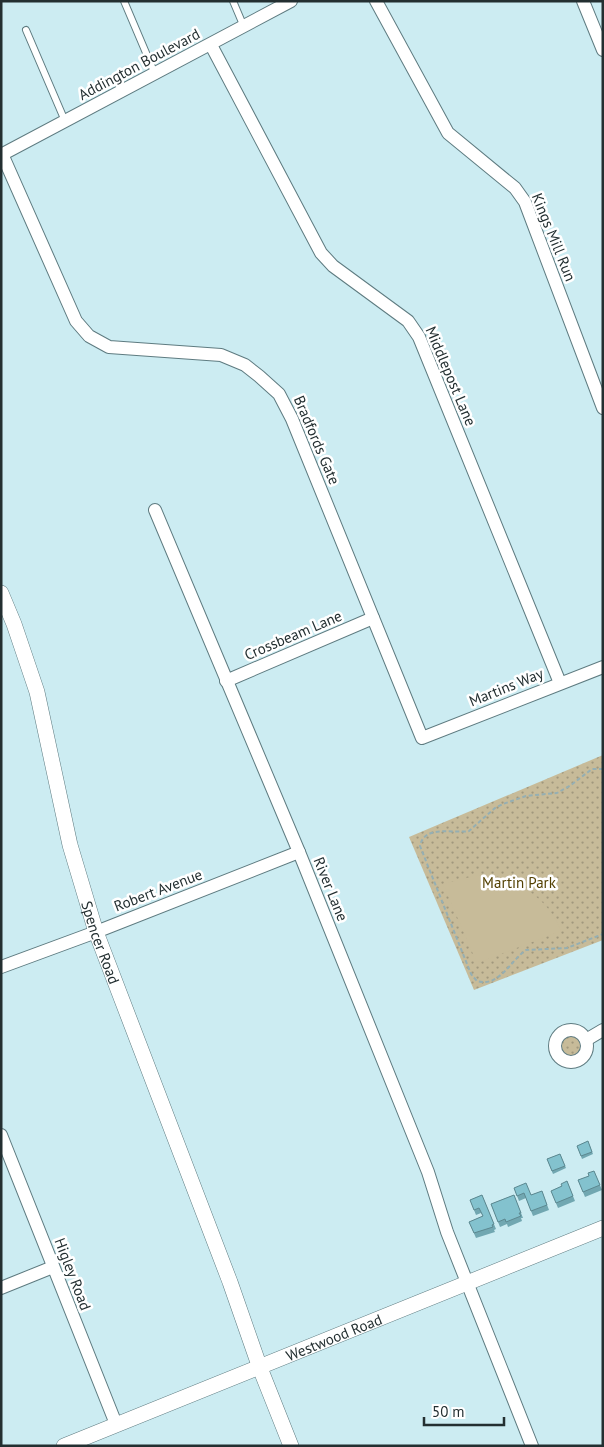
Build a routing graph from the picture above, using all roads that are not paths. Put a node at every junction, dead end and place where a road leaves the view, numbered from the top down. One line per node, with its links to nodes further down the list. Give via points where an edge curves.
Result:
1 (124, 1): 10 (lane)
2 (233, 1): 6 (lane)
3 (291, 1): 6 (street, Addington Boulevard)
4 (376, 1): 13 (street, Kings Mill Run, via 448,133 515,188 525,202)
5 (583, 1): 9 (street)
6 (244, 27): 8 (street, Addington Boulevard)
7 (26, 30): 11 (lane)
8 (211, 45): 10 (street, Addington Boulevard); 19 (street, Middlepost Lane, via 321,253 333,266 408,321 419,337)
9 (603, 50)
10 (155, 74): 11 (street, Addington Boulevard)
11 (65, 121): 12 (street, Addington Boulevard)
12 (2, 153): 16 (street, Bradfords Gate, via 76,321 89,336 109,347 222,355 245,365 279,394)
13 (603, 408)
14 (155, 510): 18 (street, River Lane)
15 (1, 593): 22 (street, Spencer Road, via 37,692 70,845)
16 (373, 618): 18 (street, Crossbeam Lane); 20 (street, Bradfords Gate)
17 (603, 667): 19 (street, Martins Way)
18 (226, 681): 21 (street, River Lane)
19 (560, 683): 20 (street, Martins Way)
20 (422, 738)
21 (299, 852): 22 (street, Robert Avenue); 29 (street, River Lane, via 428,1172)
22 (96, 932): 23 (street, Robert Avenue); 31 (street, Spencer Road)
23 (1, 966)
24 (603, 1030): 25 (street)
25 (586, 1040)
26 (1, 1135): 28 (street, Higley Road)
27 (603, 1228): 29 (street, Westwood Road)
28 (53, 1266): 30 (street); 32 (street, Higley Road)
29 (467, 1283): 31 (street, Westwood Road); 36 (street, River Lane)
30 (1, 1288)
31 (260, 1368): 32 (street, Westwood Road); 35 (street, Spencer Road)
32 (116, 1424): 33 (street, Westwood Road)
33 (85, 1442): 34 (street, Westwood Road)
34 (64, 1446)
35 (291, 1446)
36 (532, 1446)

